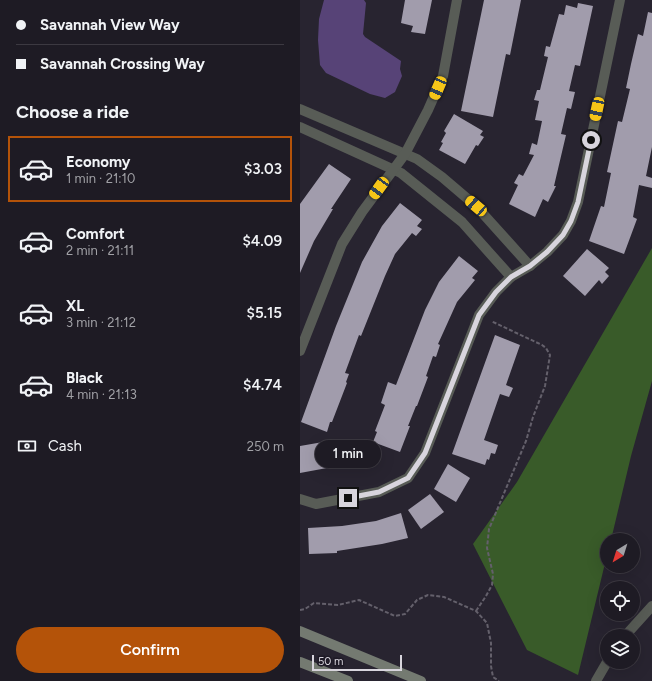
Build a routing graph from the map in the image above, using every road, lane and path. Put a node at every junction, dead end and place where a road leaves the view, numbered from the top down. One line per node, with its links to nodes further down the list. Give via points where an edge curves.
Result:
1 (457, 0): 5 (street, via 443,76)
2 (620, 0): 7 (street, via 578,202 563,235)
3 (300, 109): 5 (street)
4 (300, 127): 6 (street)
5 (405, 154): 6 (street); 7 (street, via 417,159 442,177 476,206)
6 (393, 169): 8 (street, via 462,222); 10 (street, via 342,244)
7 (530, 266): 8 (street)
8 (511, 277): 11 (street, via 479,315 425,453 408,478 379,492 316,504)
9 (491, 321): 14 (path, via 542,345 550,355 545,386 526,442 489,529 487,548 492,585)
10 (300, 351)
11 (300, 499)
12 (652, 606): 15 (street)
13 (300, 610): 14 (path, via 314,603 338,605 359,600 395,616 404,614 417,600 428,595 444,597)
14 (476, 612): 21 (path, via 487,623 493,677)
15 (631, 629)
16 (300, 631): 20 (main road)
17 (300, 662): 19 (main road)
18 (604, 669): 22 (street)
19 (348, 681)
20 (421, 681)
21 (499, 681)
22 (596, 681)

